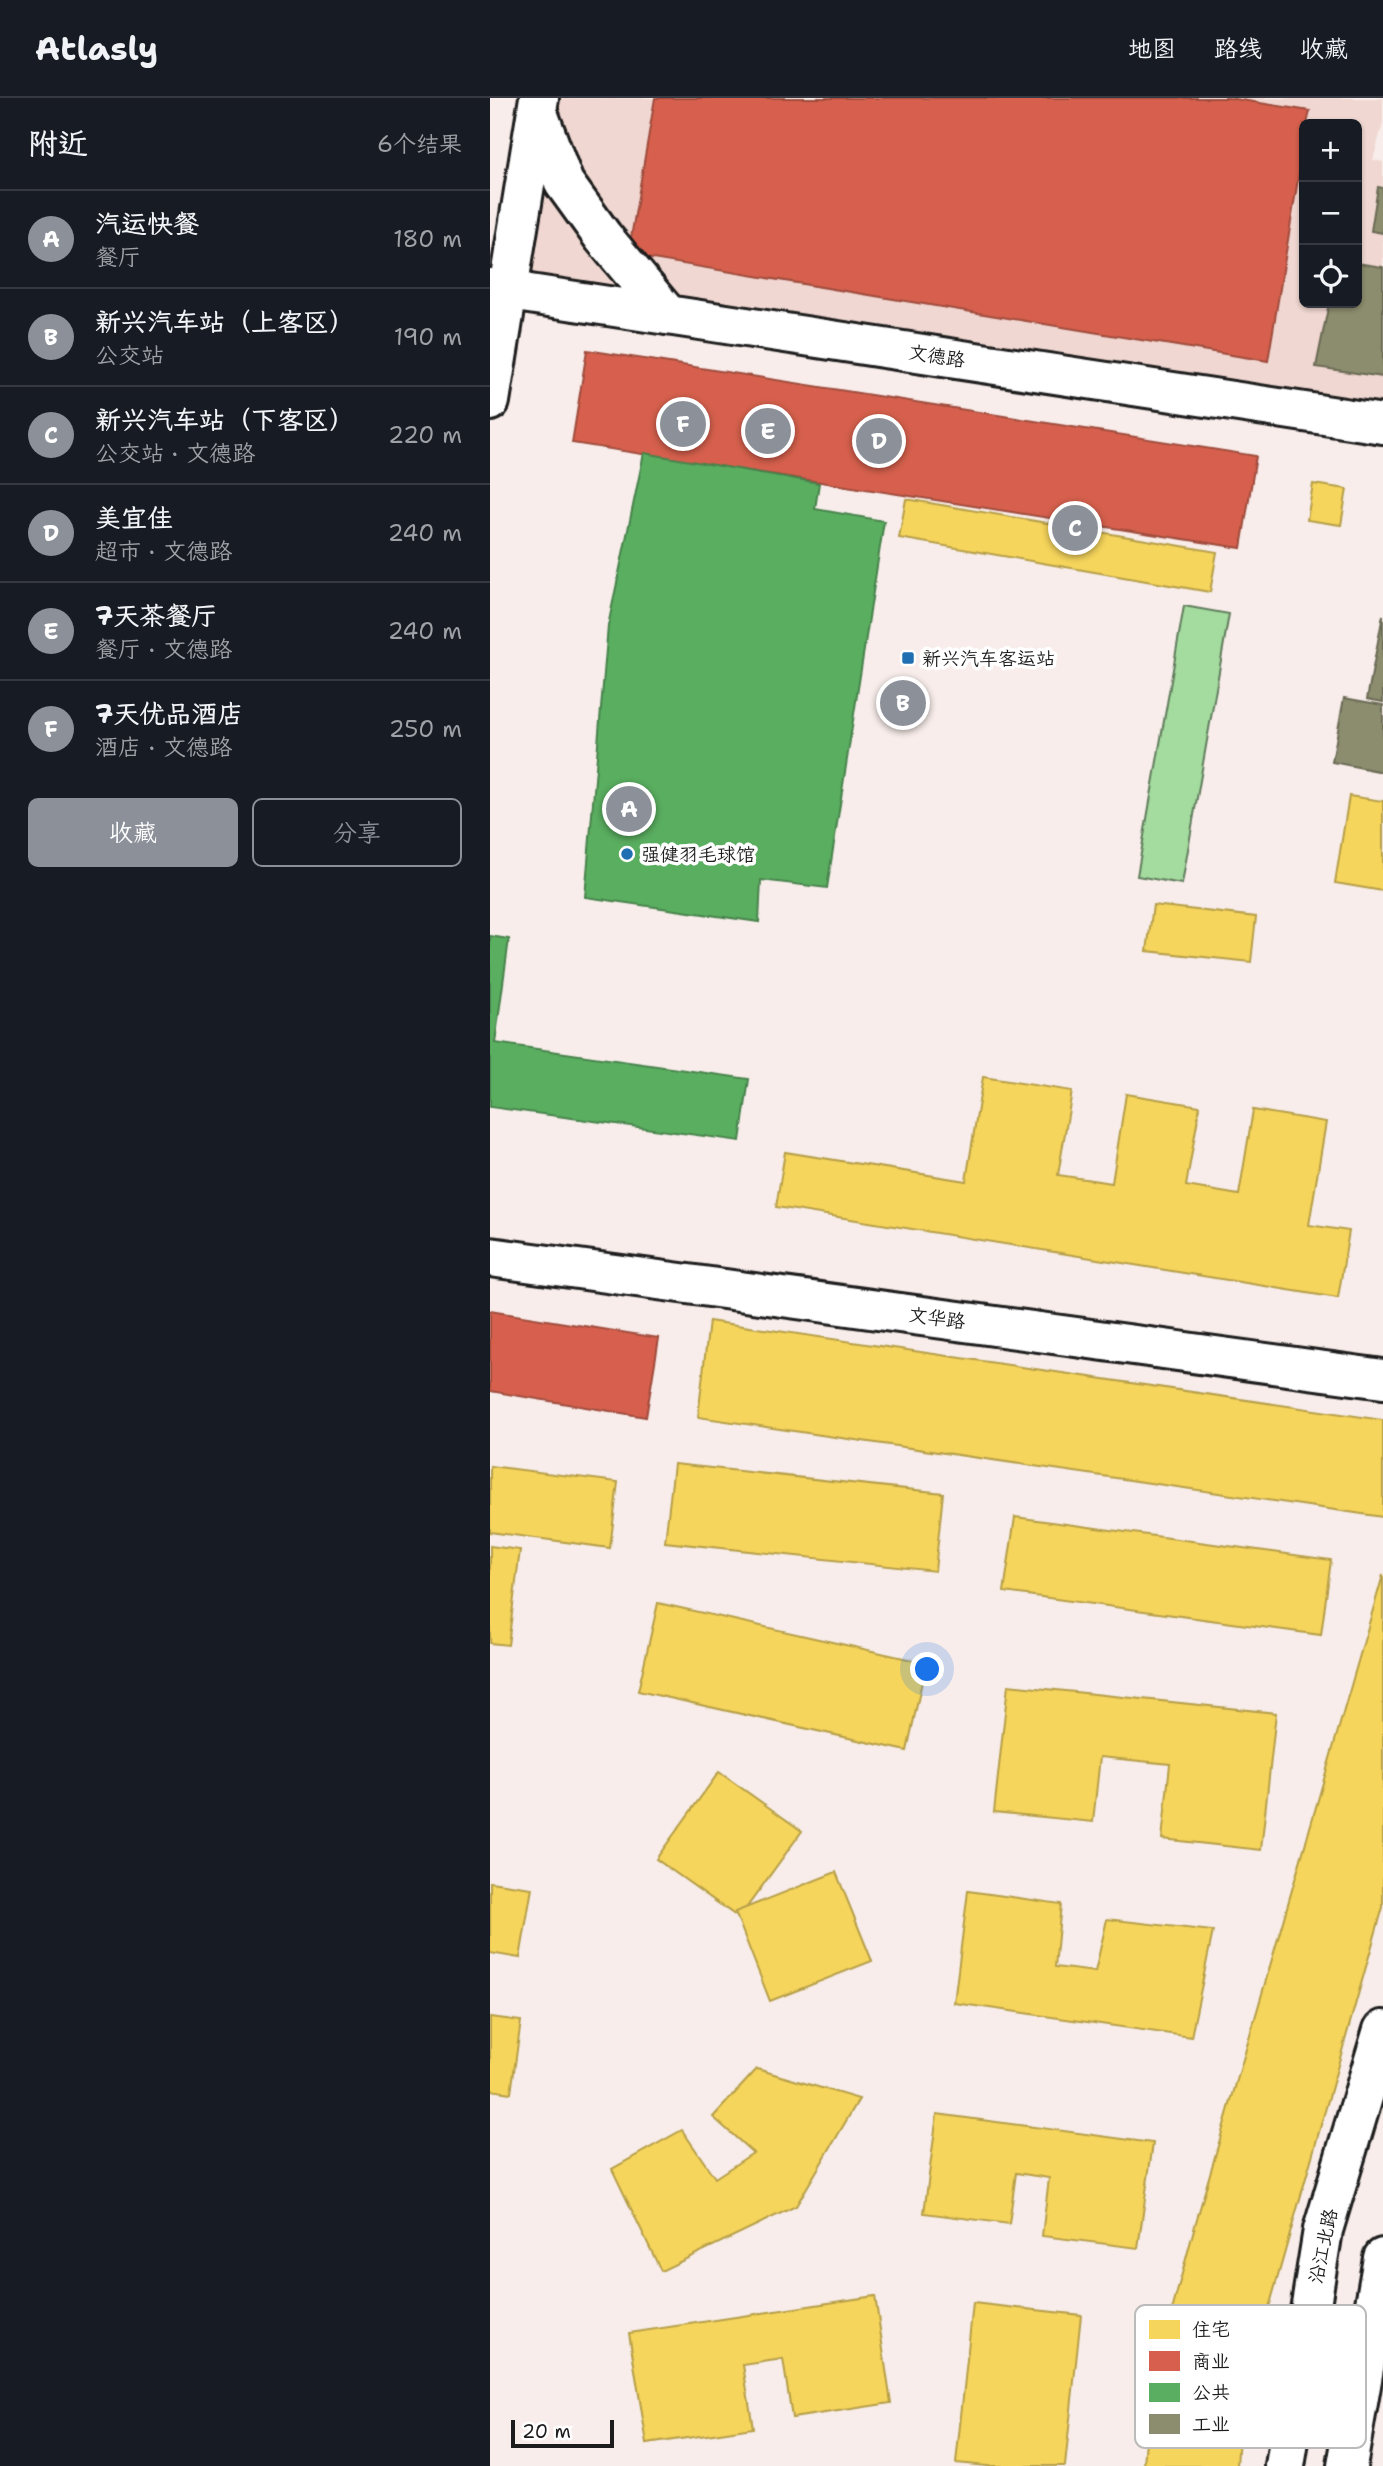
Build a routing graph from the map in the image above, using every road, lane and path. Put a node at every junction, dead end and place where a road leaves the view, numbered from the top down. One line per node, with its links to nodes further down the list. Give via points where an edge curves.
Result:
1 (538, 104): 2 (street); 3 (street, via 564,183)
2 (499, 290): 3 (street, 文德路); 4 (street)
3 (667, 315): 5 (street, 文德路)
4 (490, 401)
5 (1383, 424)
6 (490, 1257): 7 (street, 文华路)
7 (1383, 1379)
8 (1383, 2030): 10 (street, 沿江北路, via 1323,2231)
9 (1383, 2258): 11 (street)
10 (1311, 2305)
11 (1366, 2356)
12 (1288, 2448): 14 (street, 沿江北路)
13 (1350, 2448): 15 (street)
14 (1285, 2466)
15 (1347, 2466)

